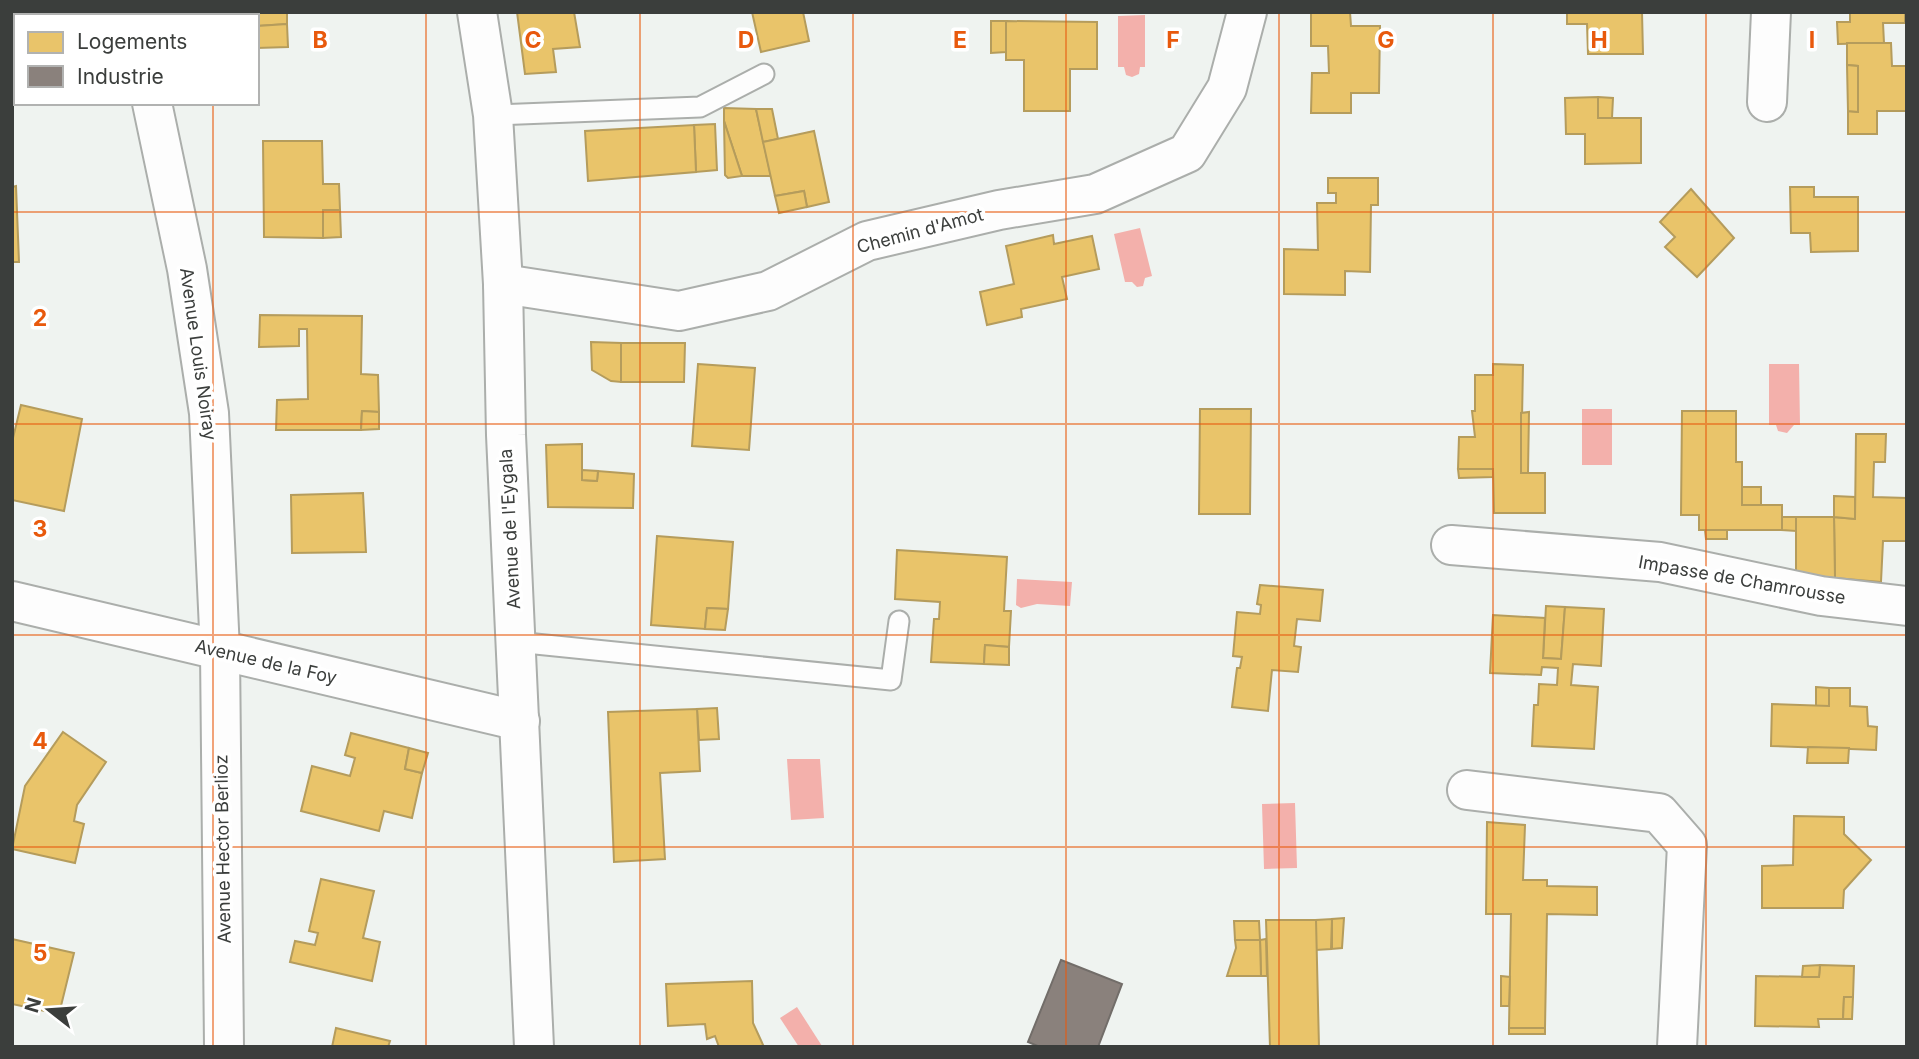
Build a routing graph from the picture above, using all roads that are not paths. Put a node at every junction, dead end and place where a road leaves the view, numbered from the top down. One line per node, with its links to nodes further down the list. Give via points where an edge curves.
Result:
1 (477, 12): 7 (street, Avenue de l'Eygala)
2 (1247, 12): 8 (street, Chemin d'Amot, via 1227,88 1187,153 1095,194 999,210 867,241 768,291 679,311)
3 (1771, 12): 5 (street)
4 (764, 74): 7 (lane, via 700,107)
5 (1767, 102)
6 (152, 105): 14 (street, Avenue Louis Noiray, via 187,269 209,413)
7 (492, 114): 8 (street, Avenue de l'Eygala)
8 (503, 284): 13 (street, Avenue de l'Eygala)
9 (1451, 545): 11 (street, Impasse de Chamrousse, via 1660,562 1821,596)
10 (12, 601): 14 (street, Avenue de la Foy)
11 (1907, 606)
12 (899, 621): 13 (lane, via 891,680)
13 (516, 642): 15 (street, Avenue de l'Eygala)
14 (220, 651): 15 (street, Avenue de la Foy); 17 (street, Avenue Hector Berlioz)
15 (520, 721): 18 (street, Avenue de l'Eygala)
16 (1467, 790): 19 (street, via 1659,813 1687,845)
17 (224, 1047)
18 (534, 1047)
19 (1677, 1047)

